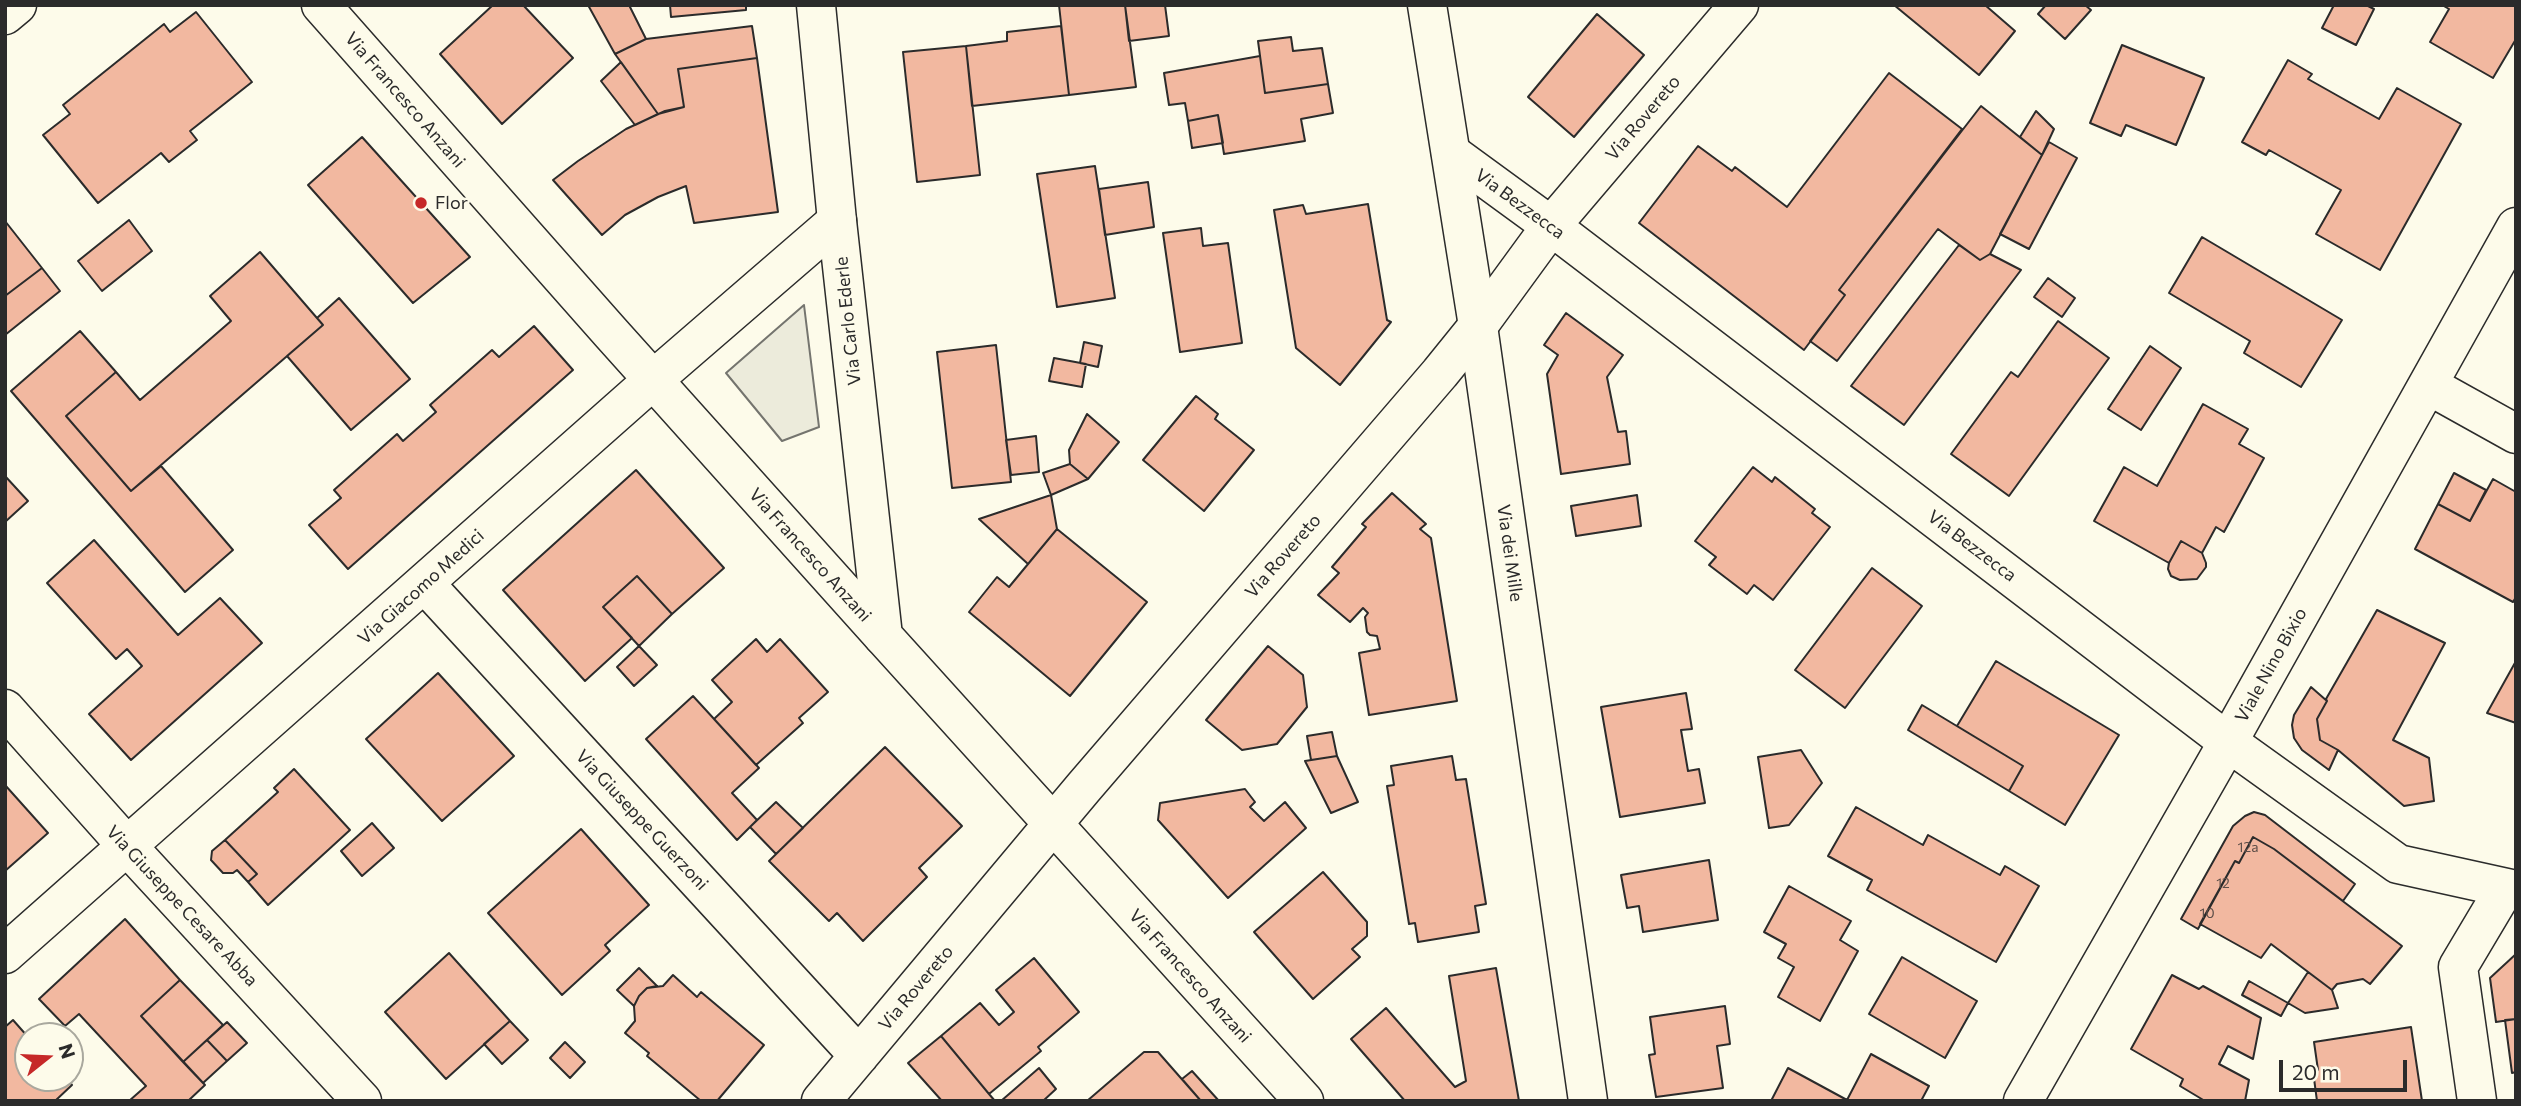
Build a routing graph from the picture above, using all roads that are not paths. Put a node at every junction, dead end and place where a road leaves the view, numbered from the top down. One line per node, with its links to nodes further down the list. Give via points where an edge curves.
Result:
1 (17, 5): 6 (street)
2 (321, 5): 12 (street, Via Francesco Anzani)
3 (816, 5): 8 (street, Via Carlo Ederle)
4 (1427, 5): 7 (street, Via dei Mille)
5 (1739, 5): 9 (street, Via Rovereto)
6 (5, 15)
7 (1451, 153): 9 (street, Via Bezzecca); 11 (street, Via dei Mille)
8 (837, 221): 12 (street, Via Giacomo Medici); 16 (street, Via Carlo Ederle)
9 (1551, 226): 11 (street, Via Rovereto); 18 (street, Via Bezzecca)
10 (2516, 227): 13 (street, Viale Nino Bixio)
11 (1478, 326): 19 (street, Via Rovereto); 27 (street, Via dei Mille)
12 (653, 380): 15 (street, Via Giacomo Medici); 16 (street, Via Francesco Anzani)
13 (2428, 385): 14 (street); 18 (street, Viale Nino Bixio)
14 (2516, 434)
15 (425, 583): 20 (street, Via Giacomo Medici); 23 (street, Via Giuseppe Guerzoni)
16 (883, 636): 19 (street, Via Francesco Anzani)
17 (5, 709): 20 (street, Via Giuseppe Cesare Abba)
18 (2228, 742): 21 (street, Via Bezzecca, via 2398,864); 28 (street, Viale Nino Bixio)
19 (1053, 825): 23 (street, Via Rovereto); 26 (street, Via Francesco Anzani)
20 (127, 846): 22 (street, Via Giacomo Medici); 24 (street, Via Giuseppe Cesare Abba)
21 (2511, 889): 29 (street, via 2458,967)
22 (5, 954)
23 (859, 1056): 25 (street, Via Rovereto)
24 (362, 1101)
25 (821, 1101)
26 (1304, 1101)
27 (1588, 1101)
28 (2023, 1101)
29 (2477, 1101)

